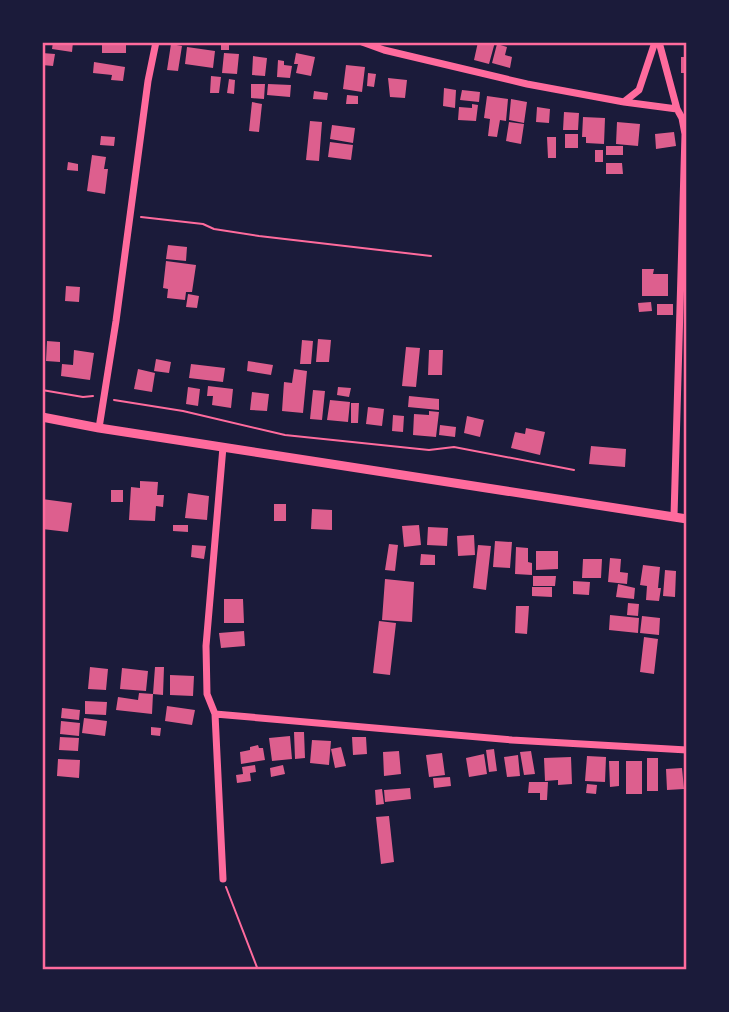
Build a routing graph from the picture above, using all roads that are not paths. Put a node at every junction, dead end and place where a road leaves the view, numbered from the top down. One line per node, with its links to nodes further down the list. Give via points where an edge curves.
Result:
1 (156, 42): 7 (street)
2 (362, 42): 4 (street, via 527,84)
3 (657, 42): 4 (street, via 639,90); 5 (street)
4 (624, 102): 5 (street)
5 (677, 109): 9 (street, via 685,134)
6 (42, 417): 7 (street)
7 (99, 428): 8 (street)
8 (223, 447): 9 (street); 11 (street, via 206,646 207,694)
9 (674, 516): 10 (street)
10 (687, 519)
11 (215, 713): 12 (street, via 512,740); 13 (street)
12 (687, 750)
13 (223, 879)

